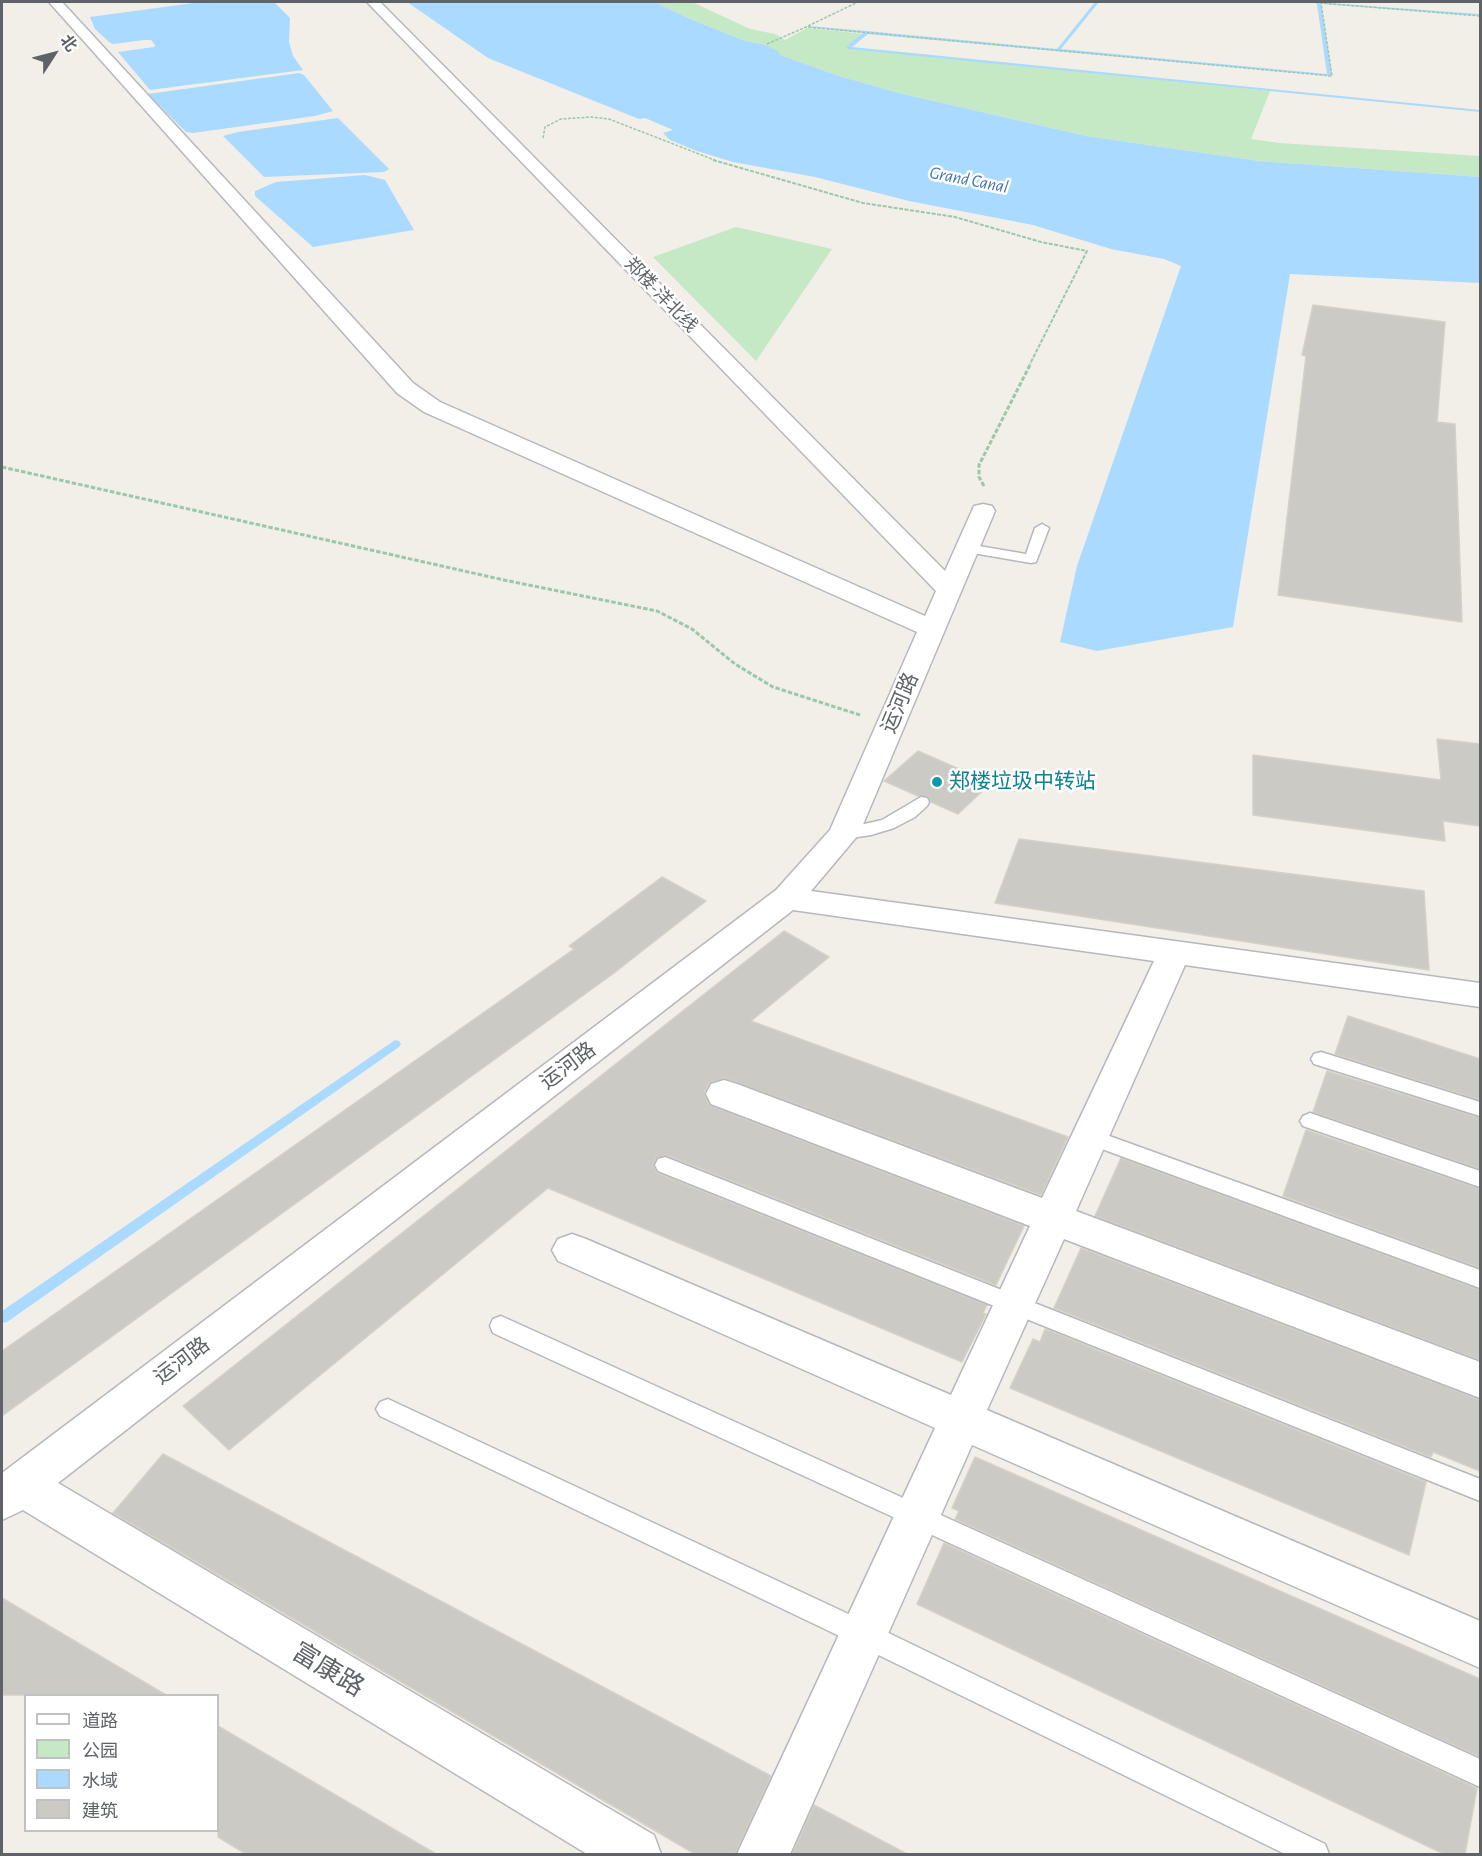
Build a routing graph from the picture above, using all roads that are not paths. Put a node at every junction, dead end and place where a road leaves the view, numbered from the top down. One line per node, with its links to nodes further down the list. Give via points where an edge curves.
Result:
1 (55, 2): 7 (street, via 405,388 432,407)
2 (373, 2): 6 (street, 郑楼-洋北线)
3 (983, 511): 5 (street, 运河路)
4 (1042, 528): 5 (lane, via 1031,559)
5 (967, 548): 6 (street, 运河路)
6 (949, 590): 7 (street, 运河路)
7 (932, 629): 9 (street, 运河路)
8 (921, 802): 9 (lane, via 888,824)
9 (844, 834): 10 (street, 运河路)
10 (787, 898): 11 (street); 29 (street, 运河路)
11 (1174, 952): 12 (street); 17 (street)
12 (1480, 995)
13 (1321, 1059): 15 (lane)
14 (724, 1094): 20 (street)
15 (1480, 1109)
16 (1310, 1121): 19 (lane)
17 (1090, 1137): 20 (street); 22 (lane)
18 (665, 1165): 23 (lane)
19 (1480, 1179)
20 (1053, 1218): 23 (street); 25 (street)
21 (572, 1250): 27 (street)
22 (1480, 1279)
23 (1014, 1304): 27 (street); 28 (lane)
24 (501, 1326): 30 (lane)
25 (1480, 1380)
26 (388, 1409): 31 (lane)
27 (961, 1419): 30 (street); 32 (street)
28 (1480, 1490)
29 (11, 1492): 34 (street, 富康路)
30 (916, 1518): 31 (street); 33 (lane)
31 (863, 1634): 35 (street); 36 (lane)
32 (1480, 1645)
33 (1480, 1773)
34 (635, 1854)
35 (763, 1854)
36 (1315, 1854)

